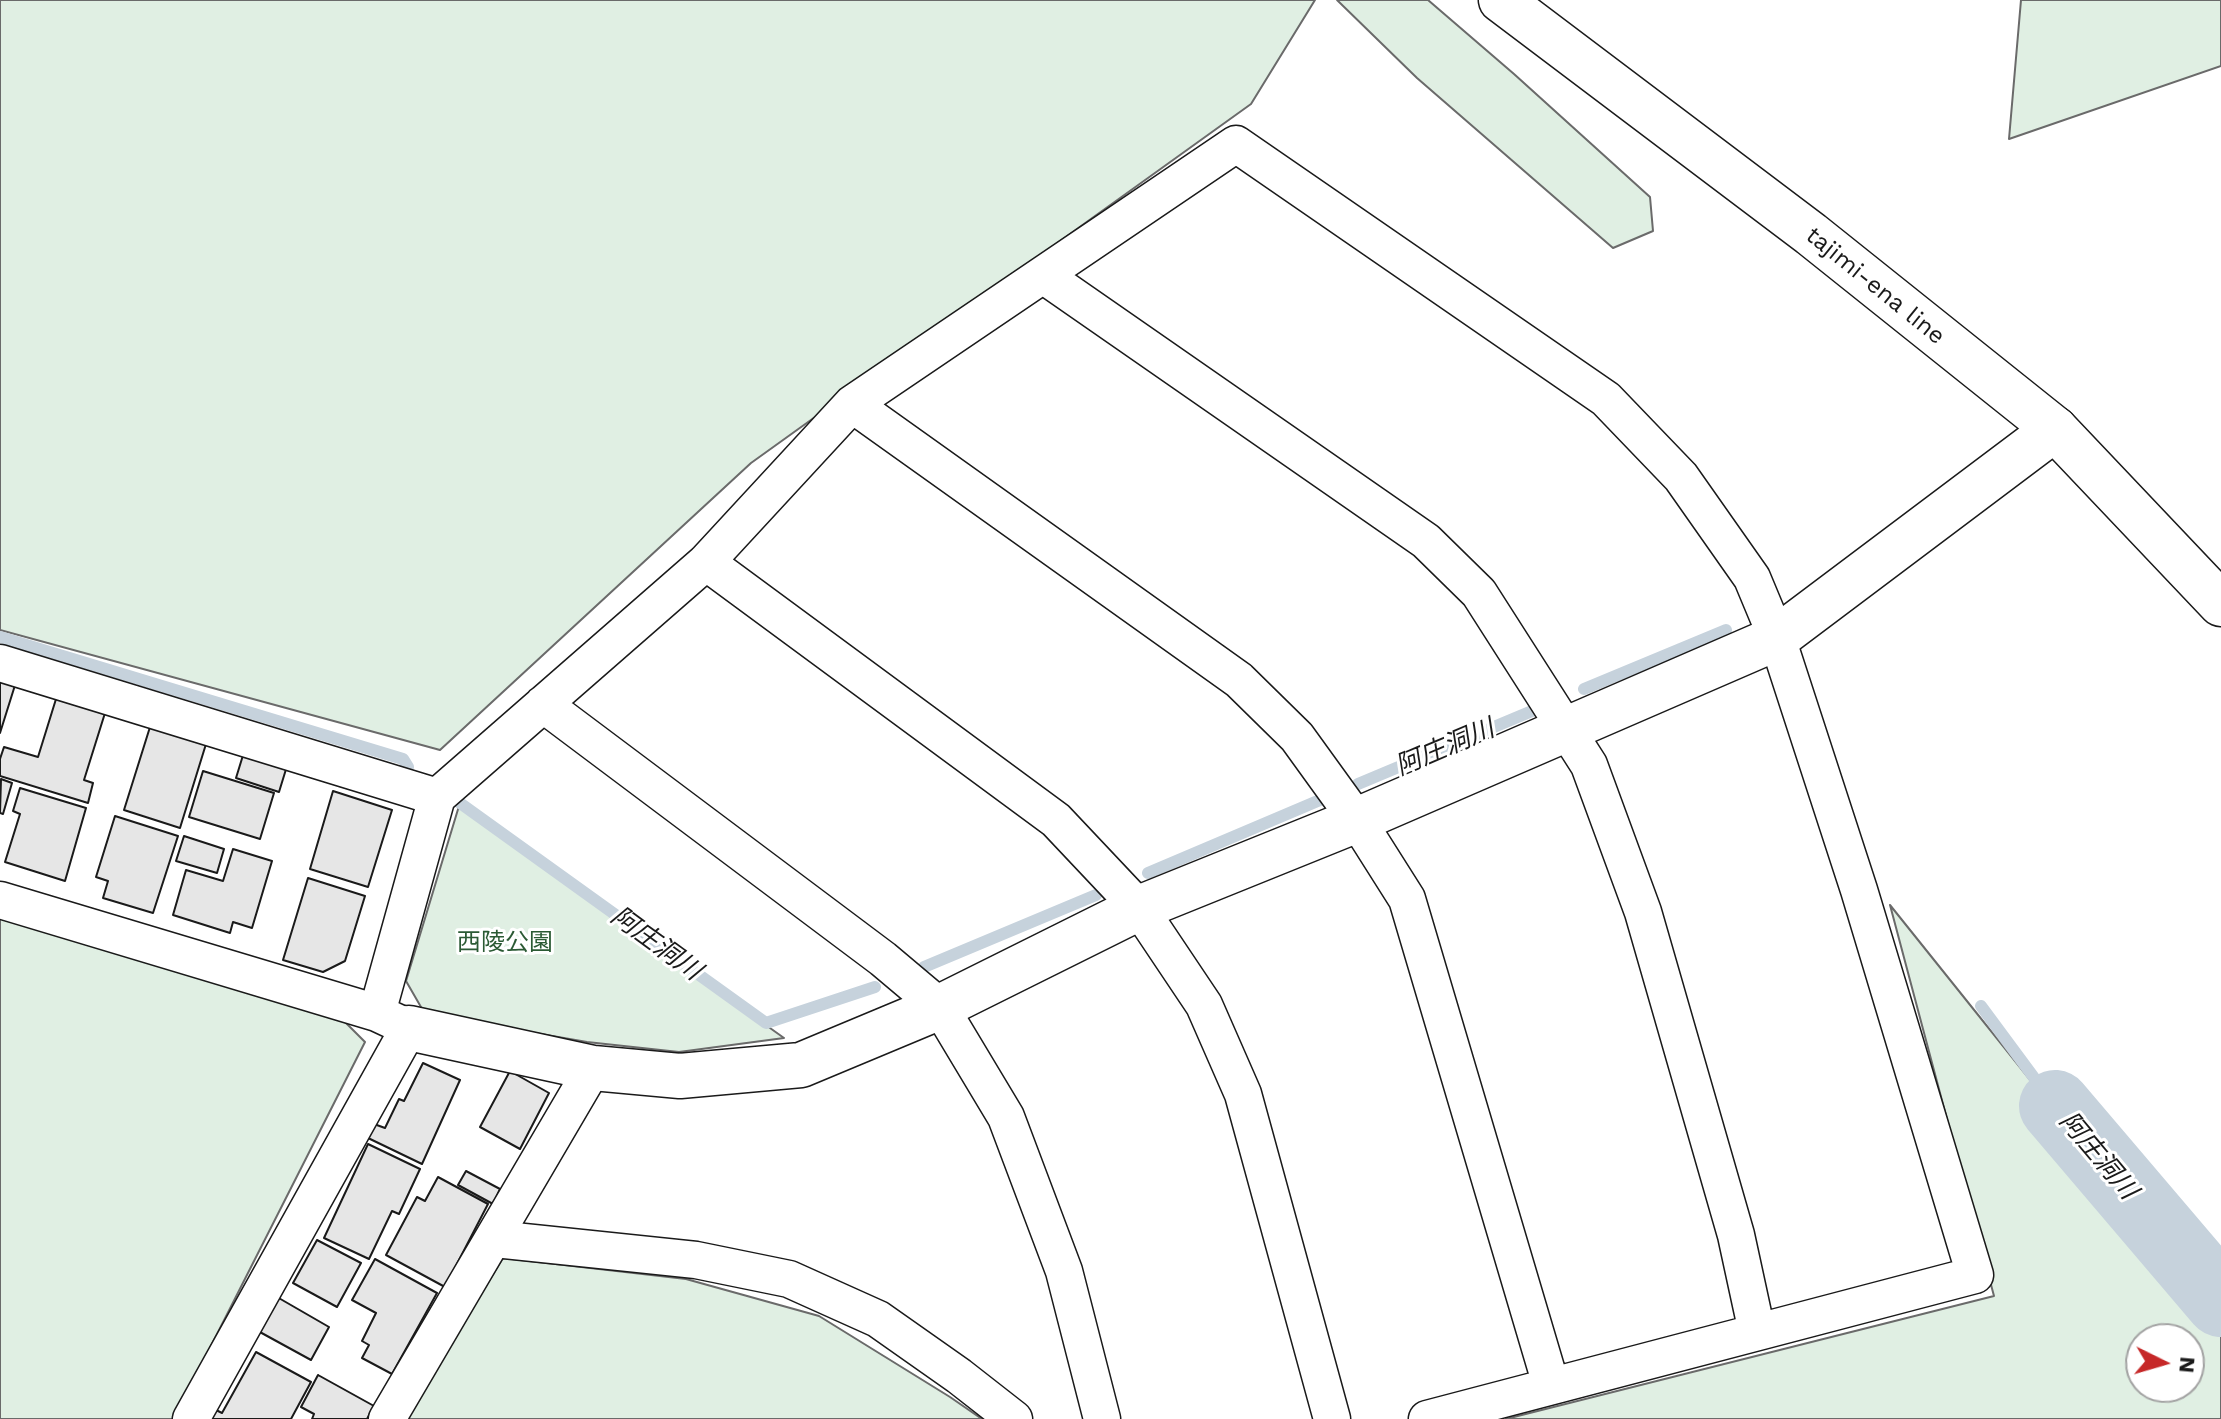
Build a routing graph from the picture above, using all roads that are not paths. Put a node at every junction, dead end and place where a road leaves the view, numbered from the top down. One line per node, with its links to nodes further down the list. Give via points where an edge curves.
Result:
1 (1501, 0): 4 (street, tajimi-ena line, via 1811,234)
2 (1043, 275): 3 (street); 7 (street, via 1236,144 1606,399 1681,477 1752,578); 10 (street, via 1426,541 1479,593)
3 (852, 404): 5 (street); 12 (street, via 1239,680 1297,737)
4 (2055, 429): 6 (street, tajimi-ena line); 7 (street)
5 (706, 562): 9 (street); 14 (street, via 1056,820)
6 (2221, 604)
7 (1777, 638): 10 (street); 19 (street, via 1864,904 1975,1275)
8 (0, 663): 11 (street)
9 (543, 704): 11 (street); 15 (street)
10 (1567, 729): 12 (street); 19 (street, via 1589,765 1643,912 1736,1235)
11 (437, 797): 16 (street)
12 (1357, 820): 14 (street); 20 (street, via 1407,899)
13 (0, 900): 16 (street)
14 (1139, 908): 15 (street); 25 (street, via 1204,1005 1243,1094)
15 (940, 1007): 17 (street, via 801,1065 680,1076); 24 (street, via 1006,1117 1064,1271)
16 (393, 1020): 17 (street); 21 (street)
17 (593, 1068): 18 (street)
18 (495, 1239): 22 (street); 23 (street, via 696,1260 789,1279 878,1319)
19 (1757, 1332): 20 (street)
20 (1551, 1385): 26 (street)
21 (191, 1419)
22 (387, 1419)
23 (1014, 1419)
24 (1102, 1419)
25 (1332, 1419)
26 (1427, 1419)

